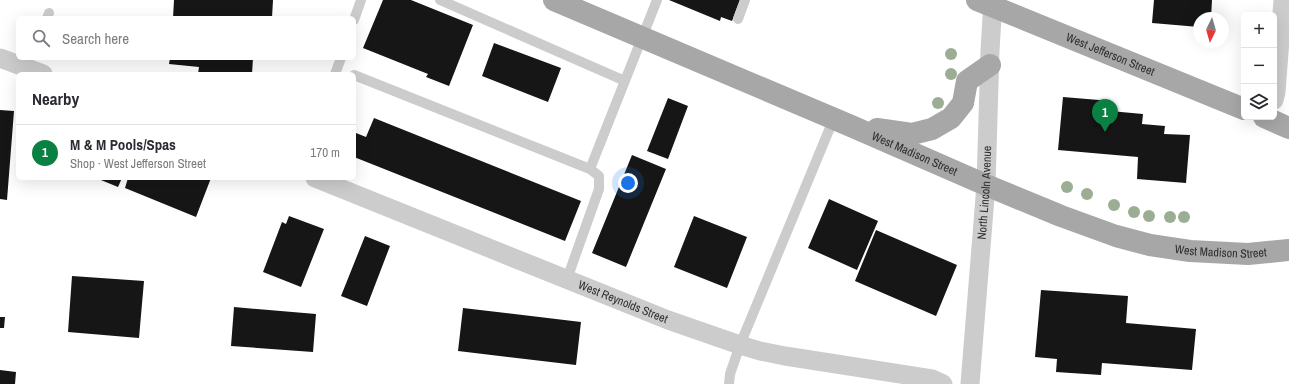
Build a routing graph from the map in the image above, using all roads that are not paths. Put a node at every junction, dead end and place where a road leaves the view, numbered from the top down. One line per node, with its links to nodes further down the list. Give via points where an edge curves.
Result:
1 (361, 0): 9 (lane)
2 (440, 0): 18 (lane)
3 (554, 0): 8 (main road, West Madison Street)
4 (745, 0): 10 (lane)
5 (1283, 0): 19 (street)
6 (655, 1): 11 (lane)
7 (987, 2): 14 (street, North Lincoln Avenue); 20 (main road, West Jefferson Street)
8 (576, 4): 11 (main road, West Madison Street)
9 (355, 16)
10 (738, 19)
11 (642, 37): 18 (lane); 22 (main road, West Madison Street)
12 (0, 58): 15 (street)
13 (340, 60): 16 (lane)
14 (990, 65): 22 (main road, via 967,81 963,103 951,118 932,129 912,134); 26 (street, North Lincoln Avenue)
15 (34, 67)
16 (336, 71)
17 (356, 75): 24 (lane)
18 (625, 80): 24 (lane)
19 (1277, 84)
20 (1241, 108)
21 (1277, 119): 23 (main road)
22 (842, 122): 26 (main road, West Madison Street); 29 (lane)
23 (1289, 128)
24 (590, 169): 28 (lane, via 599,176 599,189)
25 (320, 180): 28 (street, West Reynolds Street)
26 (986, 185): 27 (main road, West Madison Street, via 1102,231 1150,245 1212,253 1248,254); 32 (street, North Lincoln Avenue)
27 (1289, 250)
28 (567, 279): 29 (street, West Reynolds Street, via 668,320)
29 (740, 345): 30 (lane); 31 (street, West Reynolds Street, via 785,356 932,379)
30 (729, 384)
31 (943, 384)
32 (970, 384)

